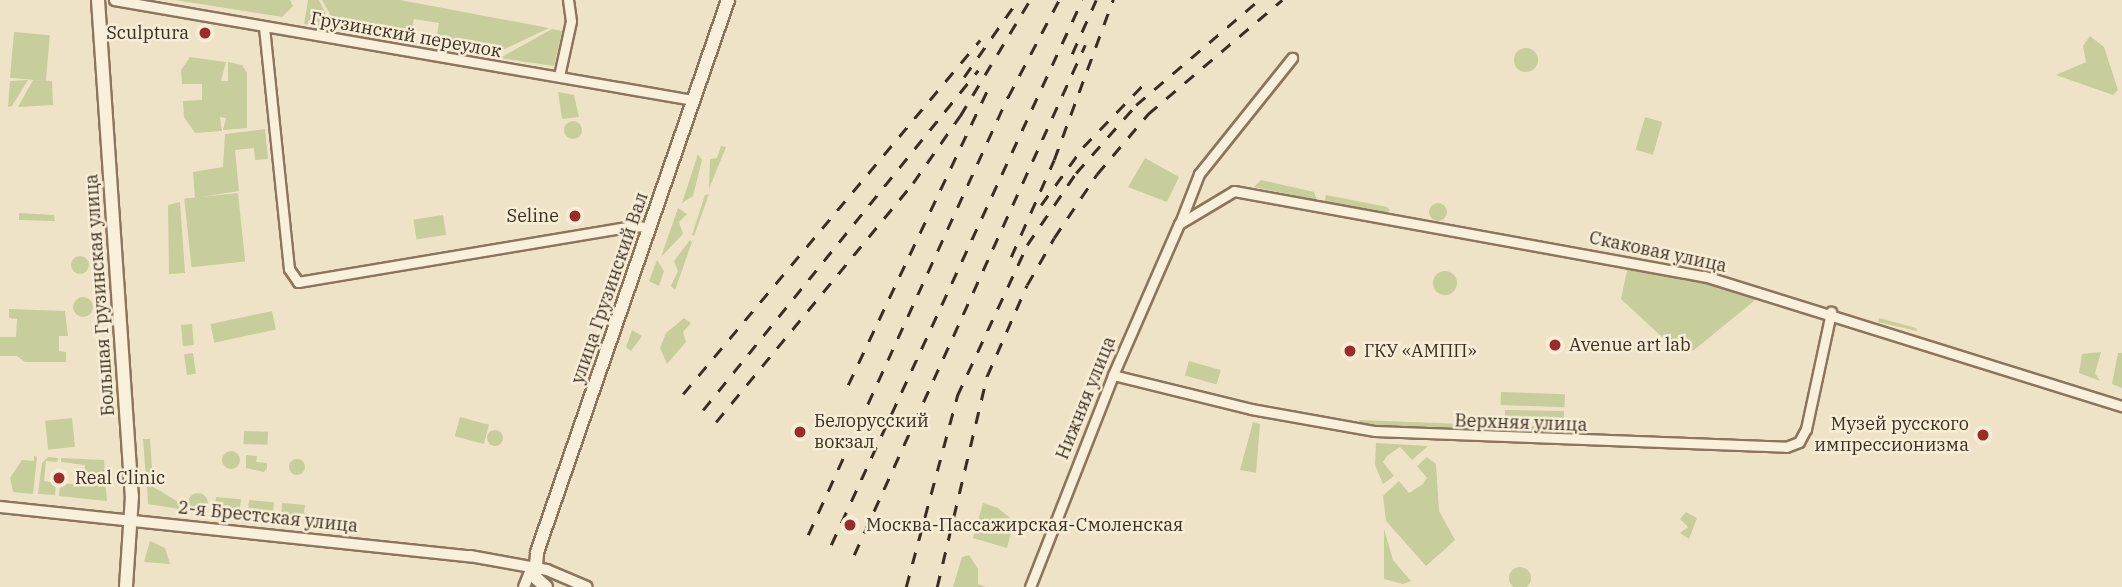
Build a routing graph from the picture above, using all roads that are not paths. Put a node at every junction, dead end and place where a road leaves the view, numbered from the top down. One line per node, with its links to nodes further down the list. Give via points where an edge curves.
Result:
1 (97, 0): 15 (main road, Большая Грузинская улица)
2 (114, 0): 5 (street, Грузинский переулок)
3 (568, 0): 7 (street, via 571,21)
4 (728, 0): 8 (main road, улица Грузинский Вал)
5 (264, 27): 7 (street, Грузинский переулок); 10 (street, via 289,270 298,282)
6 (1292, 58): 9 (street, Нижняя улица, via 1199,174)
7 (559, 76): 8 (street, Грузинский переулок)
8 (693, 100): 10 (main road, улица Грузинский Вал)
9 (1182, 223): 11 (street, Скаковая улица, via 1214,199 1243,190 1704,276); 12 (street, Нижняя улица)
10 (650, 227): 16 (main road, улица Грузинский Вал)
11 (1831, 312): 12 (street, Верхняя улица, via 1806,429 1799,442 1786,447 1376,431 1251,409); 13 (street, Скаковая улица)
12 (1112, 375): 21 (street, Нижняя улица)
13 (2122, 406)
14 (0, 507): 15 (street, 2-я Брестская улица)
15 (131, 519): 16 (street, 2-я Брестская улица, via 470,556); 17 (main road, Большая Грузинская улица)
16 (532, 567): 18 (street, улица Грузинский Вал); 19 (main road); 20 (street, 2-я Брестская улица)
17 (126, 587)
18 (524, 587)
19 (546, 587)
20 (587, 587)
21 (1030, 587)

